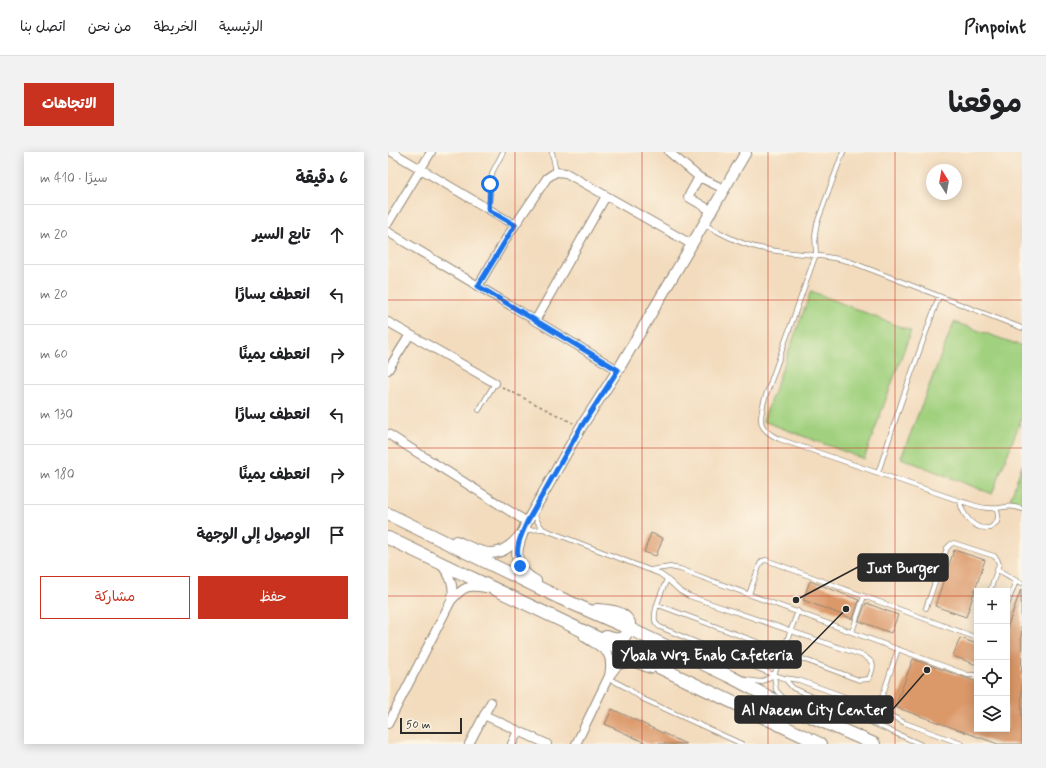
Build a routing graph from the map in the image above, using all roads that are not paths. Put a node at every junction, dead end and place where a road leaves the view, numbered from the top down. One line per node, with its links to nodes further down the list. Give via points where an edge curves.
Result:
1 (392, 152): 8 (street)
2 (431, 152): 8 (street)
3 (503, 152): 13 (lane, via 490,178)
4 (552, 152): 9 (lane)
5 (669, 152): 10 (street)
6 (746, 152): 11 (street)
7 (842, 152): 20 (lane, via 817,223 814,235)
8 (421, 169): 13 (street); 15 (street)
9 (556, 172): 12 (street, via 566,172); 17 (street, via 547,178)
10 (699, 177): 11 (street); 14 (street, via 688,197)
11 (724, 189): 14 (street)
12 (606, 196): 19 (street); 23 (street)
13 (489, 210): 17 (street)
14 (712, 211): 16 (street)
15 (388, 223)
16 (704, 224): 19 (street); 20 (lane, via 759,248)
17 (515, 225): 21 (street)
18 (388, 232): 21 (street)
19 (691, 244): 28 (street)
20 (816, 254): 22 (lane, via 851,262); 32 (lane, via 764,401 760,419 762,428 779,439)
21 (478, 286): 23 (street)
22 (939, 296): 25 (lane); 32 (lane)
23 (535, 321): 28 (street)
24 (388, 322): 26 (street)
25 (1022, 328)
26 (410, 336): 27 (street); 29 (street)
27 (388, 370)
28 (618, 370): 34 (street, via 581,427)
29 (495, 383): 30 (lane)
30 (480, 410)
31 (388, 434): 38 (street)
32 (878, 473): 33 (lane)
33 (960, 501): 35 (lane); 35 (lane, via 965,516 979,527 990,528 997,522)
34 (535, 509): 38 (street); 39 (lane, via 535,517)
35 (997, 509): 36 (lane, via 1007,506)
36 (1022, 509)
37 (388, 514): 40 (main road)
38 (527, 522): 41 (street)
39 (543, 529): 41 (lane, via 529,530); 44 (lane)
40 (429, 534): 41 (street, via 442,535 490,554 505,549); 54 (main road)
41 (521, 534): 54 (street, via 517,553 523,572)
42 (388, 538): 43 (main road)
43 (440, 563): 50 (main road); 55 (street, via 450,578 453,594)
44 (650, 570): 46 (lane); 51 (lane, via 675,567)
45 (997, 570): 47 (lane); 49 (lane); 57 (lane, via 999,563 996,557 951,544 947,548)
46 (667, 579): 56 (lane); 61 (lane, via 675,588 689,596)
47 (1016, 581): 48 (lane); 53 (lane)
48 (1022, 583)
49 (991, 588)
50 (496, 590): 55 (street, via 467,586); 59 (main road)
51 (749, 594): 52 (lane, via 760,564 766,560); 58 (lane)
52 (864, 596): 62 (lane); 63 (lane)
53 (1010, 597)
54 (560, 598): 60 (main road)
55 (451, 601): 75 (street)
56 (658, 605): 65 (lane); 67 (lane, via 654,619 660,627)
57 (926, 608)
58 (798, 611): 61 (lane); 62 (lane)
59 (573, 626): 60 (main road, via 618,640 623,638); 66 (main road); 70 (street, via 608,654 611,663)
60 (628, 628): 69 (main road)
61 (790, 631): 65 (lane); 65 (lane, via 864,656 872,661 874,668 869,679 859,680)
62 (852, 632): 64 (lane)
63 (974, 637)
64 (898, 649): 68 (lane); 73 (lane)
65 (782, 653): 67 (lane)
66 (671, 672): 70 (street, via 627,662 618,666); 83 (main road)
67 (774, 675): 69 (lane, via 761,682); 71 (lane); 76 (lane, via 776,690 784,699)
68 (974, 675)
69 (731, 677): 76 (main road, via 776,701)
70 (608, 678): 81 (street); 82 (lane, via 643,699)
71 (784, 678): 73 (lane, via 799,680); 85 (lane, via 793,688)
72 (491, 702): 74 (street)
73 (878, 709): 86 (lane, via 905,723)
74 (484, 715): 77 (street); 78 (street)
75 (388, 724)
76 (829, 724): 84 (main road)
77 (518, 731): 79 (street); 80 (street)
78 (469, 744)
79 (512, 744)
80 (547, 744)
81 (576, 744)
82 (742, 744)
83 (820, 744)
84 (874, 744)
85 (920, 744)
86 (962, 744)

